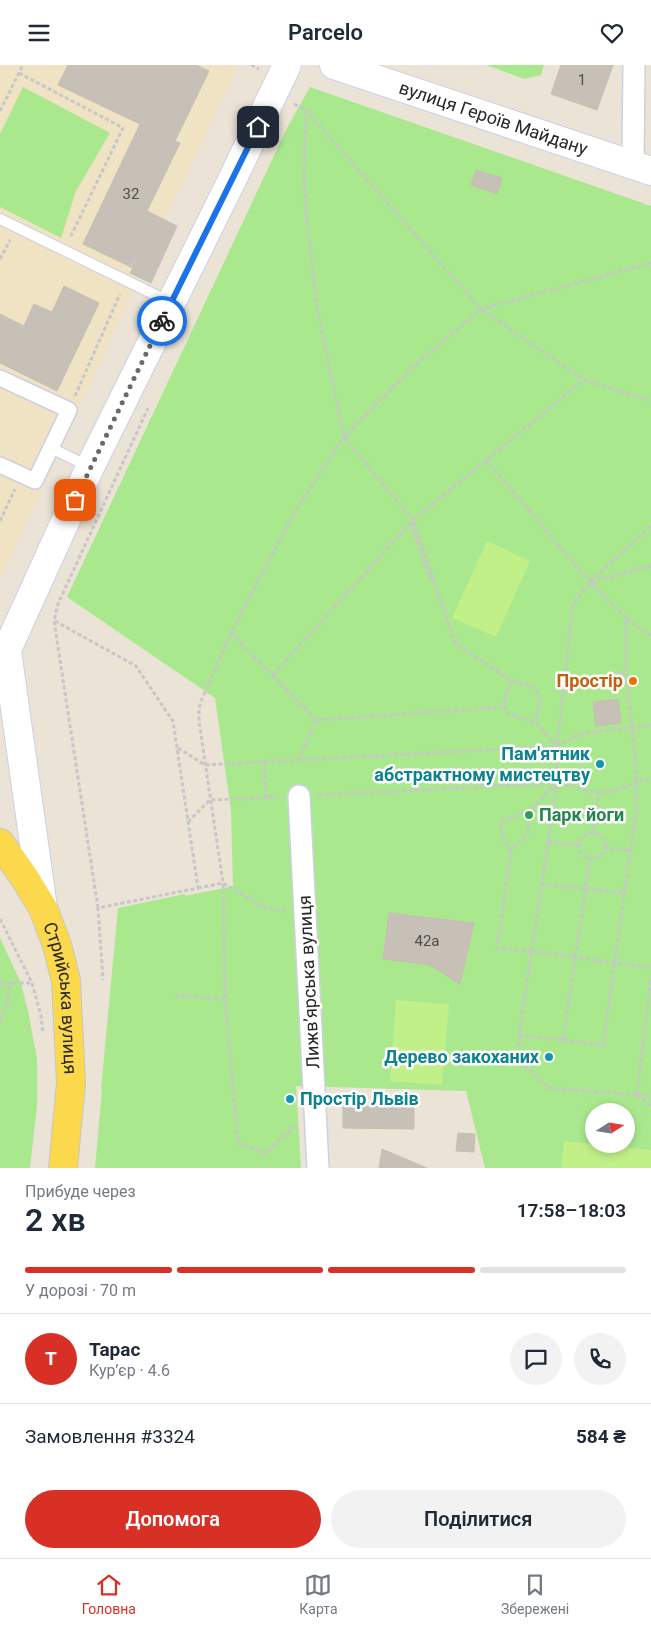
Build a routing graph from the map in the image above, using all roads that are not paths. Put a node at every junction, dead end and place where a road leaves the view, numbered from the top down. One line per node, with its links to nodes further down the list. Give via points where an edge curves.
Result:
1 (287, 65): 6 (main road)
2 (334, 65): 4 (main road, вулиця Героїв Майдану)
3 (634, 65): 4 (street)
4 (642, 168)
5 (0, 219): 6 (lane)
6 (171, 302): 10 (main road)
7 (0, 378): 8 (street, via 68,410)
8 (51, 448): 9 (street, via 35,481); 10 (lane)
9 (0, 465)
10 (90, 467): 11 (main road)
11 (3, 658): 14 (main road)
12 (299, 796): 16 (street, Лижвʼярська вулиця)
13 (0, 843): 14 (main road, Стрийська вулиця)
14 (43, 908): 15 (main road, Стрийська вулиця, via 66,981 71,1083)
15 (63, 1168)
16 (318, 1168)

